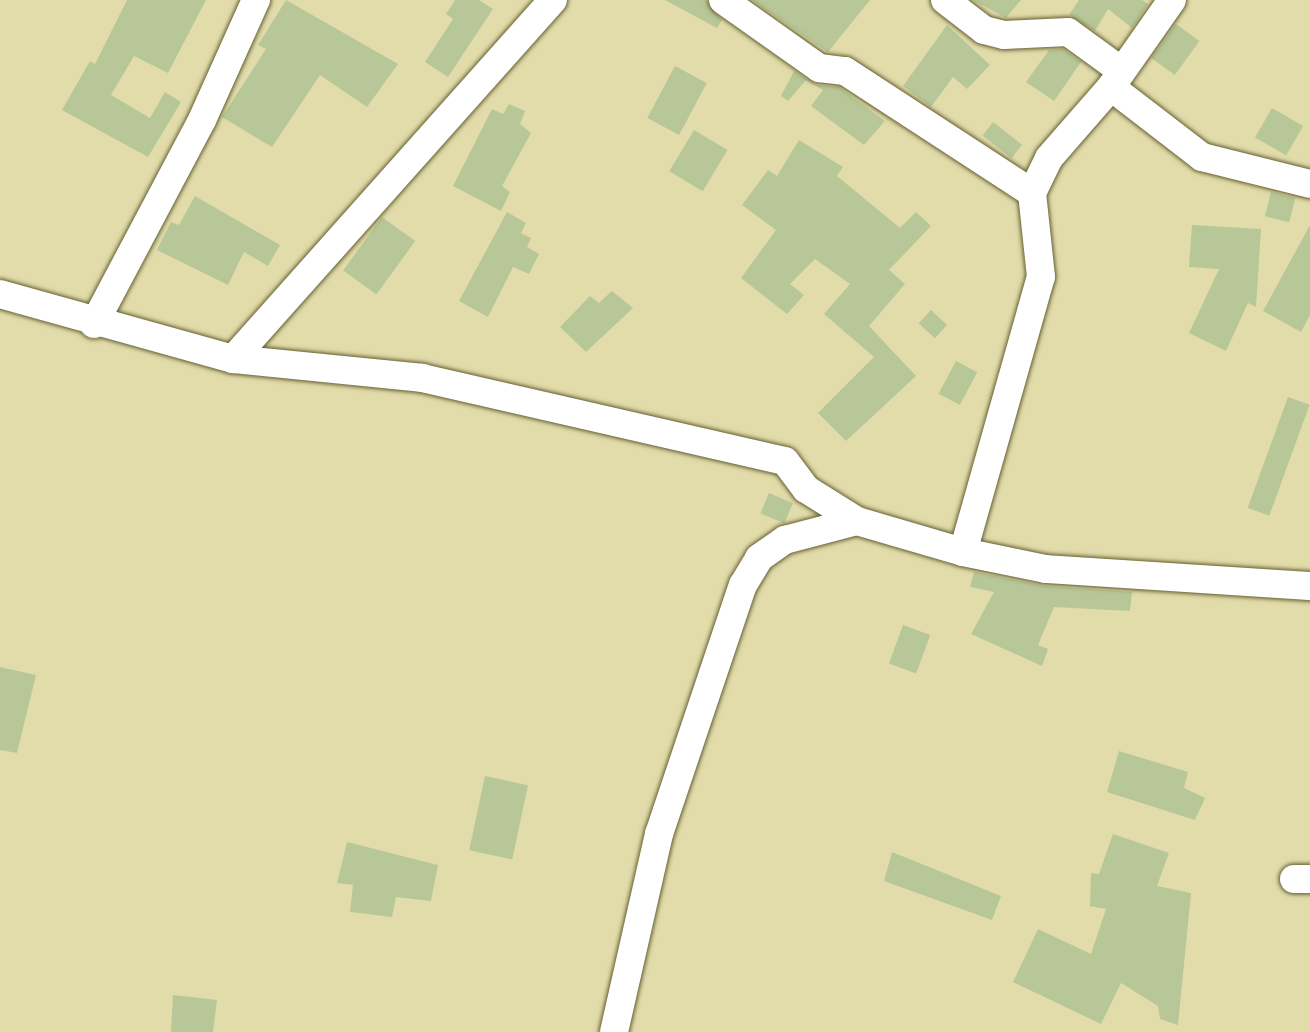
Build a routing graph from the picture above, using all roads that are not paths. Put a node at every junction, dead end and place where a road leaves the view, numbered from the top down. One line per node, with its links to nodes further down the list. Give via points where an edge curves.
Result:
1 (256, 0): 10 (street, via 202,120)
2 (553, 0): 11 (street)
3 (723, 0): 8 (street, via 819,68 845,71)
4 (945, 0): 6 (street, via 984,30 1004,35 1068,32)
5 (1172, 0): 6 (street)
6 (1115, 78): 7 (street, via 1202,157); 8 (street, via 1049,158)
7 (1310, 184)
8 (1032, 193): 13 (street, via 1041,277 981,504)
9 (0, 294): 10 (street)
10 (94, 324): 11 (street)
11 (233, 359): 12 (street, via 422,378 785,461 806,489)
12 (857, 521): 13 (street); 15 (street, via 785,540 759,558 743,585 659,834)
13 (963, 552): 14 (street, via 1046,569)
14 (1310, 586)
15 (614, 1032)

